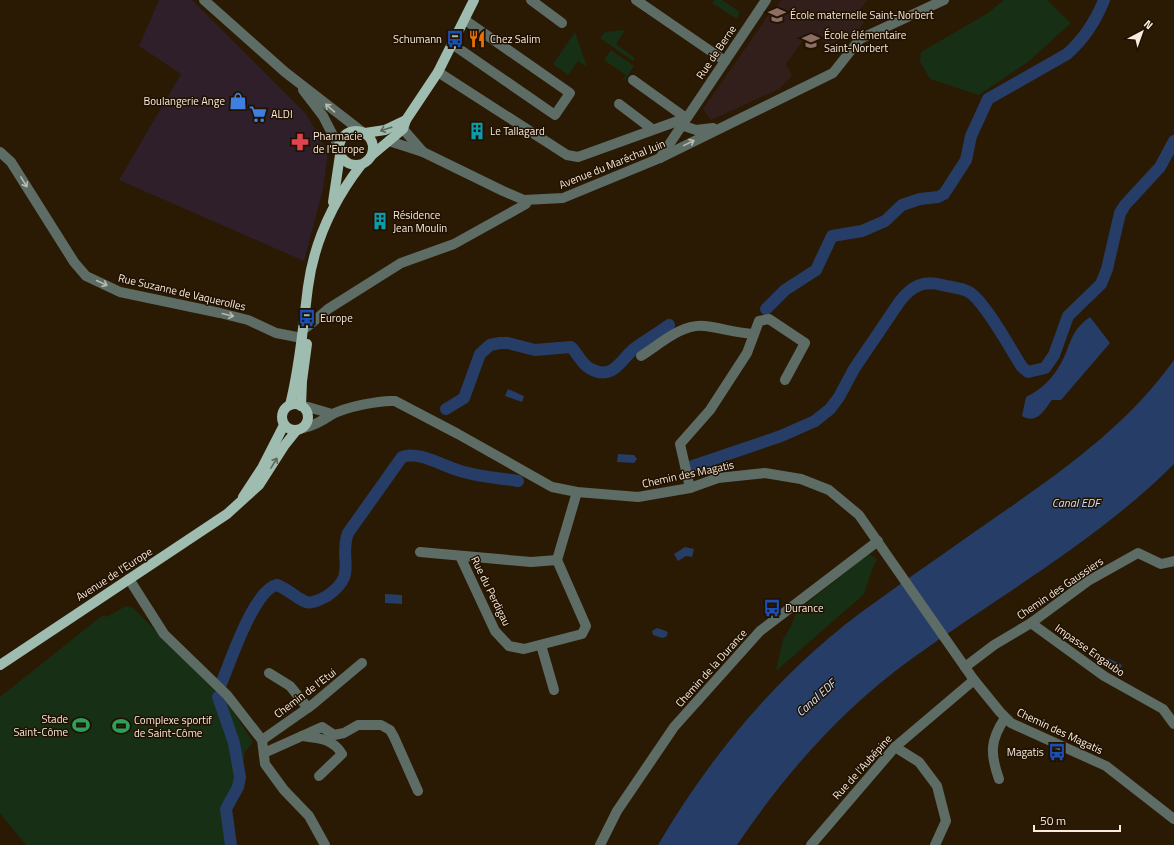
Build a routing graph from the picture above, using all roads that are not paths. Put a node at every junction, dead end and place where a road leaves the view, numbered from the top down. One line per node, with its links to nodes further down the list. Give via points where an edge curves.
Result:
1 (204, 0): 14 (street)
2 (474, 0): 8 (main road)
3 (531, 0): 9 (street)
4 (636, 0): 11 (street)
5 (766, 0): 11 (street, Rue de Berne)
6 (944, 0): 7 (street, Avenue du Maréchal Juin)
7 (931, 3): 19 (street, Avenue du Maréchal Juin, via 860,39 833,73)
8 (465, 20): 10 (main road); 10 (street, via 570,93 555,115)
9 (562, 22)
10 (452, 44): 12 (main road)
11 (725, 61): 16 (street, Rue de Berne)
12 (438, 72): 17 (main road); 18 (street, via 567,155 578,157)
13 (632, 80): 16 (street)
14 (297, 82): 20 (street, one-way to 14); 22 (street, via 323,116)
15 (619, 104): 18 (street)
16 (684, 122): 18 (street); 19 (street, Avenue du Maréchal Juin, via 696,130); 26 (street, Rue de Berne)
17 (405, 125): 20 (main road, one-way to 20); 21 (main road); 24 (street)
18 (652, 128)
19 (719, 128): 26 (street, Avenue du Maréchal Juin, one-way to 19)
20 (363, 132): 22 (main road, via 346,134 342,138); 25 (main road, via 371,140)
21 (389, 141): 24 (street); 25 (main road)
22 (339, 151): 27 (main road, via 346,163); 29 (main road)
23 (0, 152): 33 (street, Rue Suzanne de Vaquerolles, one-way to 33, via 11,162 74,262 86,276 120,292 227,314 276,333)
24 (423, 152): 26 (street, Avenue du Maréchal Juin, via 524,200 563,198)
25 (372, 155): 27 (main road)
26 (660, 158)
27 (361, 165): 29 (main road)
28 (526, 204): 31 (street, via 454,244 401,263 328,309)
29 (332, 208): 30 (main road, via 313,260)
30 (306, 313): 31 (main road); 33 (main road)
31 (307, 328): 37 (main road, via 306,359 301,388)
32 (754, 334): 34 (street, via 704,326 694,327 683,330); 35 (street, via 759,321 769,319 805,343); 41 (street, via 747,353 710,410 680,444)
33 (302, 338): 36 (main road)
34 (641, 356)
35 (785, 380)
36 (290, 405): 37 (main road); 39 (main road, via 282,413)
37 (302, 406): 38 (street); 40 (main road, via 308,418)
38 (332, 414): 40 (street, Chemin des Magatis, via 319,423); 42 (street, Chemin des Magatis, via 378,401 395,401 552,487)
39 (284, 425): 40 (main road, via 289,430); 43 (main road, Avenue de l'Europe, via 262,468)
40 (299, 430): 43 (main road, Avenue de l'Europe, one-way to 40, via 259,485 284,446)
41 (690, 488): 42 (street, Chemin des Magatis, via 638,497); 44 (street, Chemin des Magatis, via 718,478 765,473 802,479 829,490 859,515)
42 (577, 492): 47 (street)
43 (240, 502): 49 (main road, Avenue de l'Europe, via 227,514)
44 (878, 542): 54 (street, Chemin des Magatis); 70 (street, Chemin de la Durance, via 760,631 674,726 617,811)
45 (420, 552): 46 (street)
46 (460, 556): 47 (street, via 531,562); 51 (street, Rue du Perdigau, via 495,631 509,646 524,649)
47 (557, 560): 51 (street, Rue du Perdigau, via 586,626 582,634)
48 (1174, 561): 50 (street, Chemin des Gaussiers, via 1161,564 1138,553 1088,581)
49 (129, 579): 53 (main road, Avenue de l'Europe); 62 (street, via 164,634 227,695)
50 (1031, 623): 54 (street, Chemin des Gaussiers, via 994,645); 60 (street, Impasse Engaubo, via 1104,676 1164,709)
51 (541, 645): 57 (street)
52 (362, 663): 58 (street, Chemin de l'Etui)
53 (0, 665)
54 (965, 667): 56 (street, Chemin des Magatis)
55 (269, 673): 58 (street, via 290,686)
56 (974, 680): 59 (street, Chemin des Magatis); 63 (street, Rue de l'Aubépine)
57 (554, 690)
58 (308, 708): 62 (street, Chemin de l'Etui)
59 (1005, 718): 66 (street, via 994,738 992,760); 68 (street, Chemin des Magatis, via 1106,766)
60 (1174, 724)
61 (302, 736): 64 (street); 65 (street, via 326,740 337,746 342,754); 67 (street, via 322,727 334,735 358,725 381,725 390,730)
62 (262, 740): 64 (street)
63 (895, 747): 71 (street, Rue de l'Aubépine); 72 (street, via 919,762 937,786 946,822)
64 (264, 753): 69 (street, via 266,764 284,790 309,816)
65 (318, 776)
66 (999, 779)
67 (418, 791)
68 (1174, 819)
69 (325, 845)
70 (600, 845)
71 (811, 845)
72 (935, 845)

